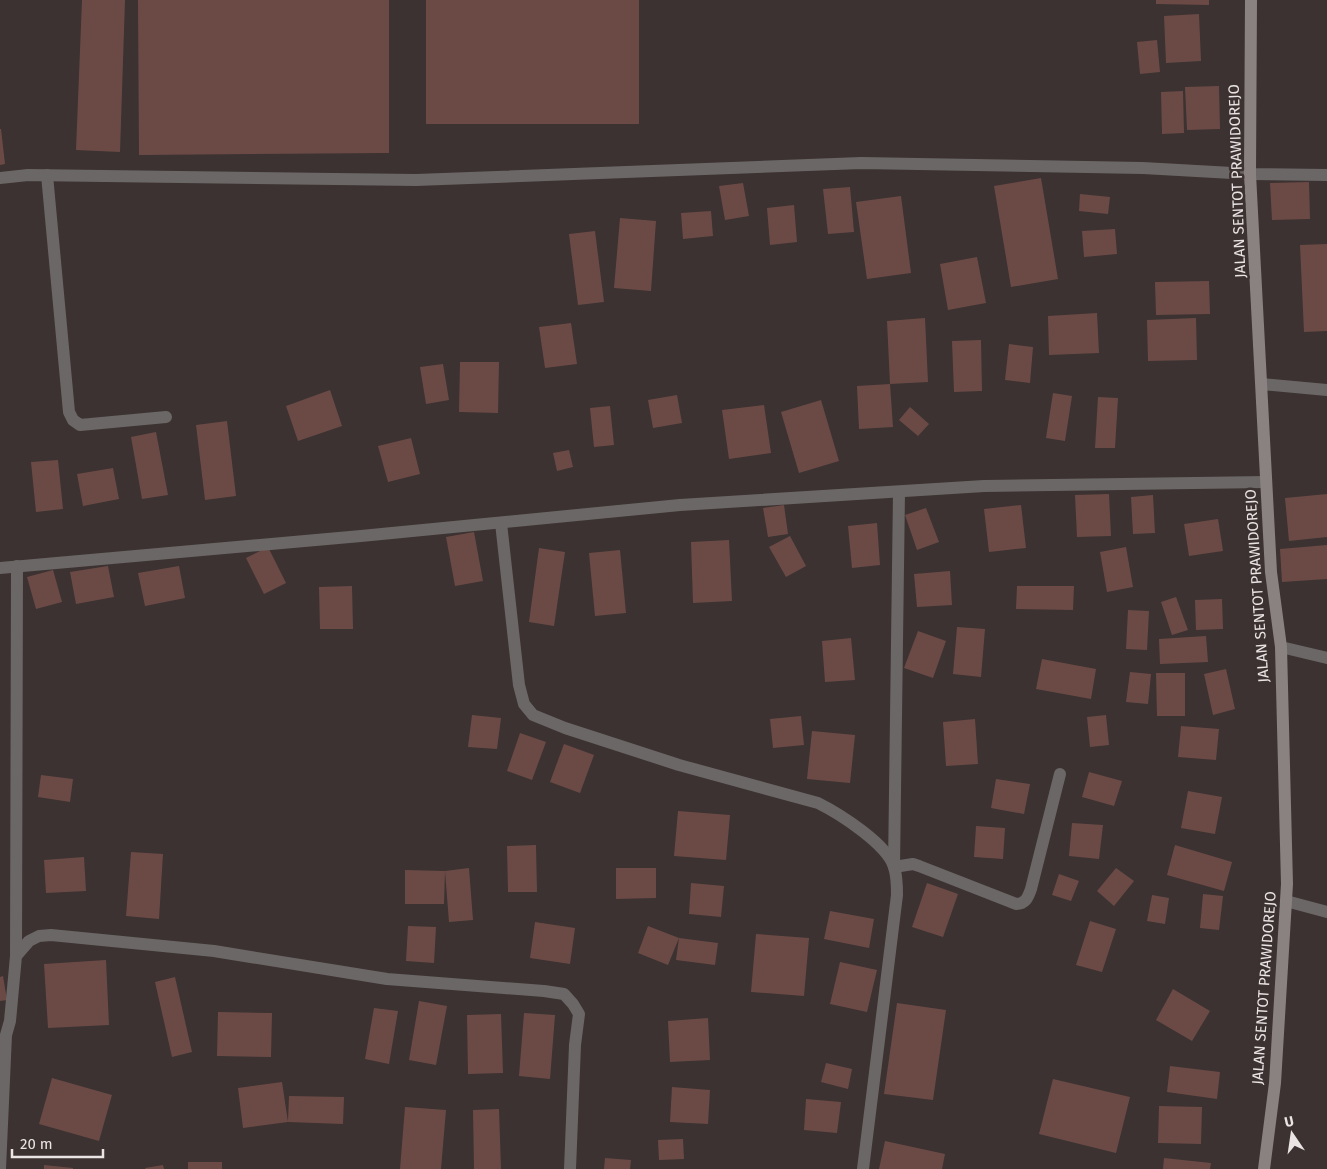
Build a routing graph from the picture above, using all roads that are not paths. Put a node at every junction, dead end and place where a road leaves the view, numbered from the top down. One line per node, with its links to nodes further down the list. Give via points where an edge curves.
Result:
1 (1251, 0): 2 (main road, JALAN SENTOT PRAWIDOREJO)
2 (1250, 174): 3 (street, via 1143,168 861,163 416,180); 4 (street); 6 (main road, JALAN SENTOT PRAWIDOREJO)
3 (47, 175): 5 (street); 8 (street, via 69,412 80,425)
4 (1327, 175)
5 (0, 178)
6 (1262, 384): 7 (street); 9 (main road, JALAN SENTOT PRAWIDOREJO)
7 (1327, 390)
8 (166, 417)
9 (1266, 482): 10 (street, via 984,486); 14 (main road, JALAN SENTOT PRAWIDOREJO, via 1270,572)
10 (899, 492): 11 (street, via 680,505); 17 (street)
11 (501, 523): 12 (street); 17 (street, via 519,685 524,704 533,715 679,765 818,803 871,838 888,855)
12 (17, 566): 13 (street); 20 (street)
13 (0, 568)
14 (1280, 647): 15 (street); 18 (main road, JALAN SENTOT PRAWIDOREJO)
15 (1327, 658)
16 (1060, 774): 17 (street, via 1028,900 1016,904 913,864)
17 (894, 867): 23 (street, via 897,894)
18 (1286, 902): 19 (street); 24 (main road, JALAN SENTOT PRAWIDOREJO, via 1275,1083)
19 (1327, 912)
20 (16, 956): 21 (street, via 6,1035); 22 (street, via 29,941 51,935 214,951 387,979 564,994 579,1014)
21 (0, 1169)
22 (570, 1169)
23 (863, 1169)
24 (1264, 1169)

